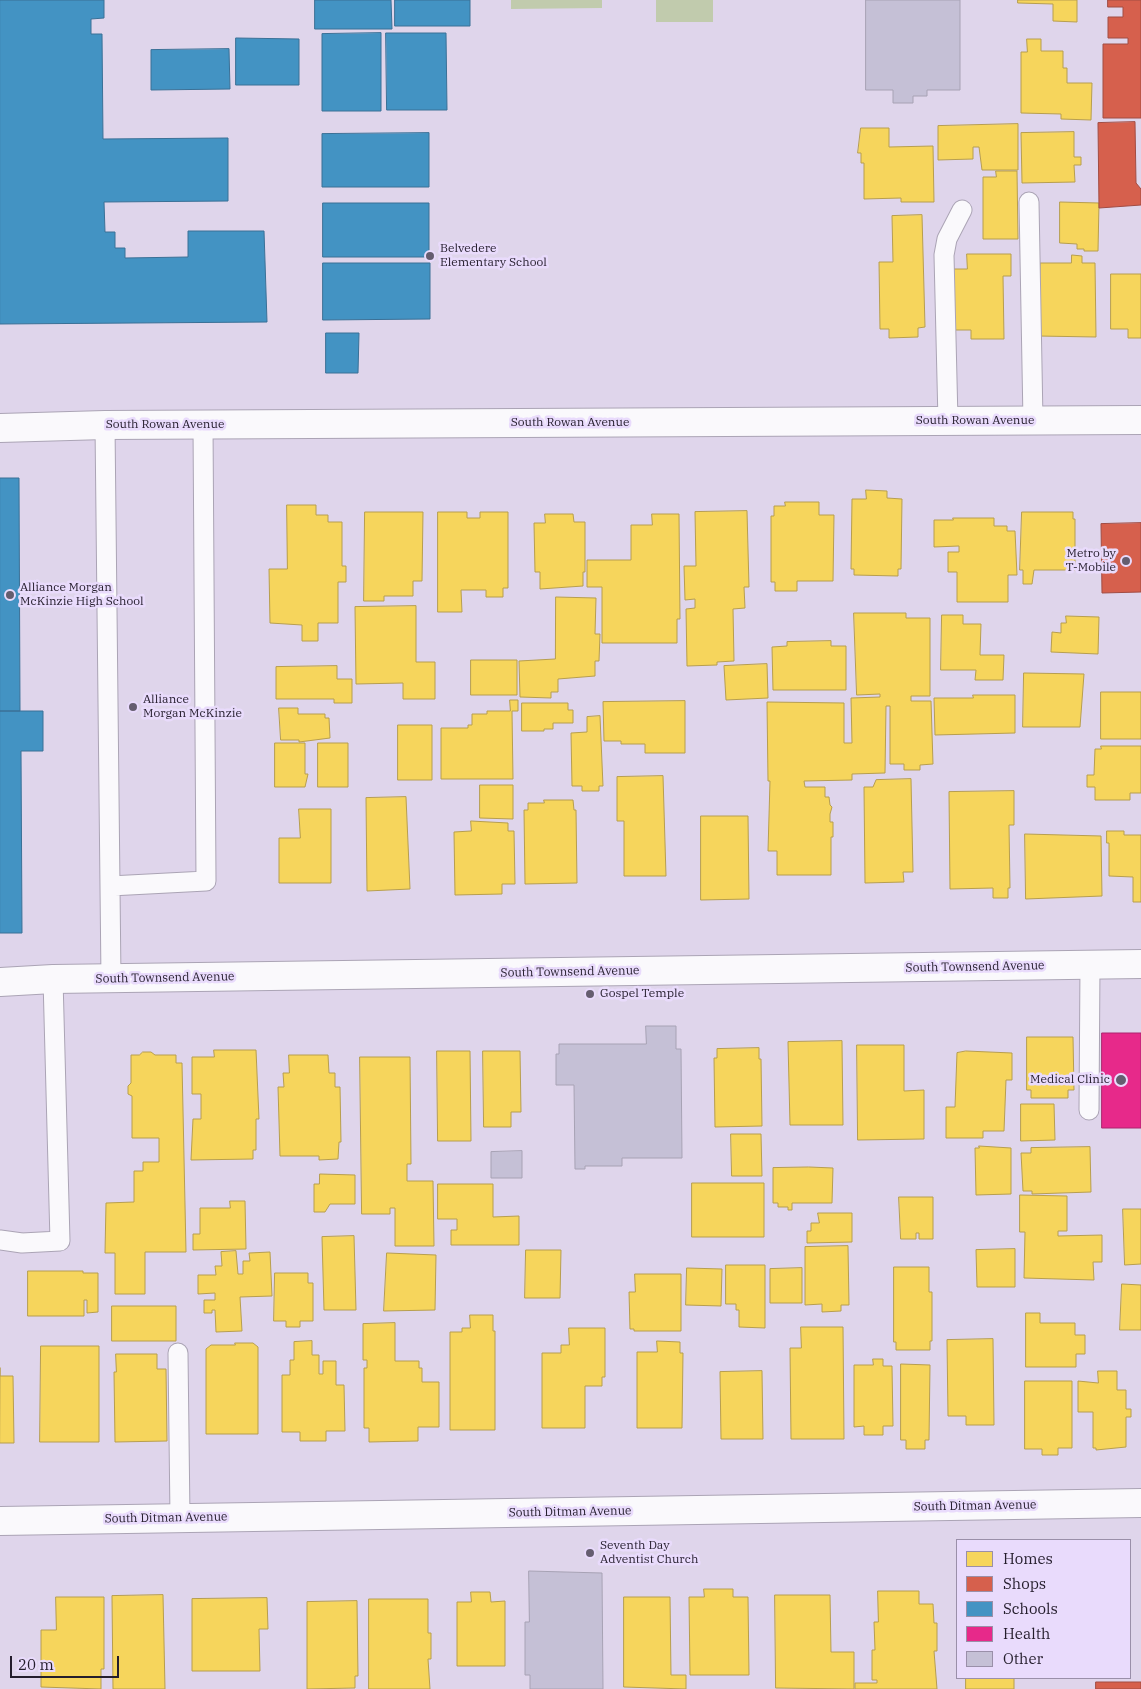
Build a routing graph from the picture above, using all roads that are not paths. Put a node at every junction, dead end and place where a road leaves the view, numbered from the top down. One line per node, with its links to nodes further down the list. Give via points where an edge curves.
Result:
1 (1029, 202): 3 (lane)
2 (962, 210): 5 (lane, via 946,238 944,255)
3 (1033, 420): 4 (street, South Rowan Avenue); 5 (street, South Rowan Avenue)
4 (1141, 420)
5 (948, 421): 6 (street, South Rowan Avenue)
6 (203, 424): 7 (street, South Rowan Avenue); 9 (lane, via 206,882)
7 (105, 425): 8 (street, South Rowan Avenue); 9 (lane)
8 (0, 428)
9 (110, 886): 12 (lane)
10 (1141, 964): 11 (street, South Townsend Avenue)
11 (1090, 965): 12 (street, South Townsend Avenue); 15 (lane)
12 (111, 978): 13 (street, South Townsend Avenue)
13 (53, 979): 14 (street, South Townsend Avenue); 16 (lane, via 60,1241 22,1243)
14 (0, 982)
15 (1089, 1110)
16 (0, 1240)
17 (178, 1353): 19 (lane)
18 (1141, 1504): 19 (street, South Ditman Avenue)
19 (180, 1518): 20 (street, South Ditman Avenue)
20 (0, 1520)

